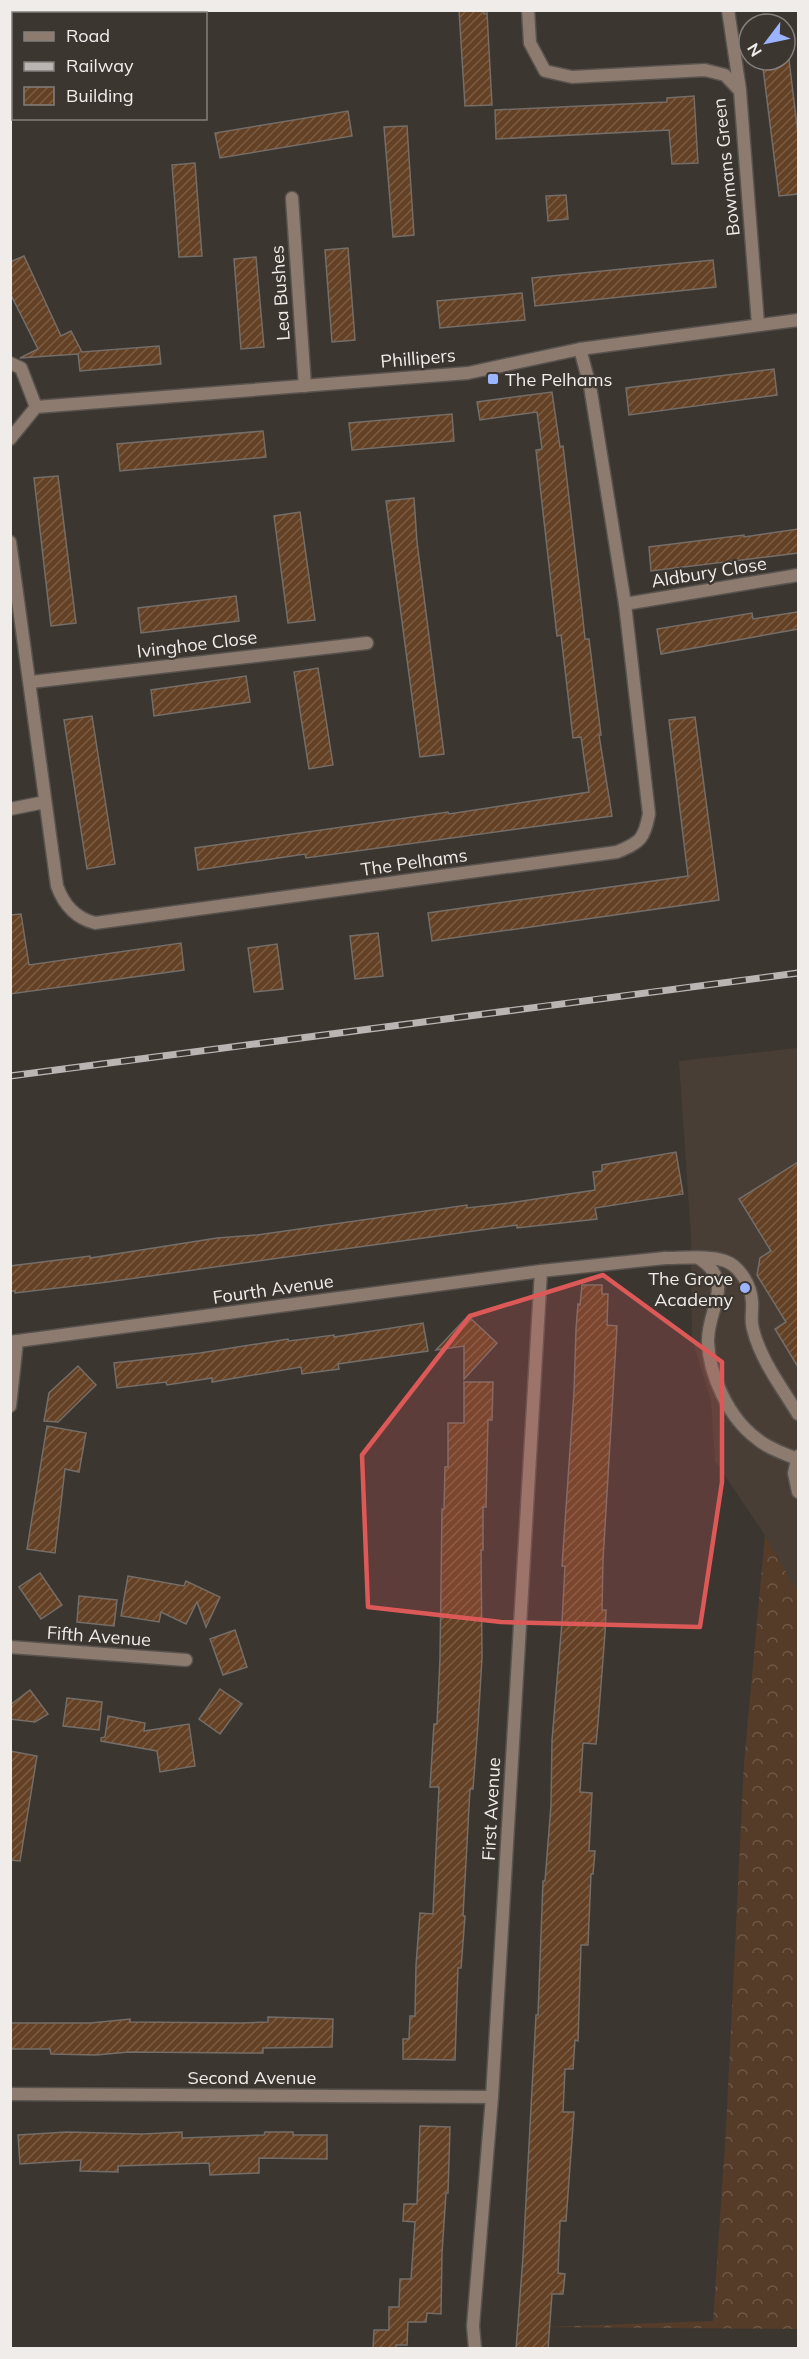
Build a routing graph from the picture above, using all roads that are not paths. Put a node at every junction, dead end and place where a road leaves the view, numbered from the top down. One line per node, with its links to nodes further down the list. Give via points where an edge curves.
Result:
1 (528, 10): 3 (street, Bowmans Green, via 530,43 545,71 572,76 705,70 725,75)
2 (728, 10): 3 (street)
3 (740, 91): 6 (street, Bowmans Green)
4 (291, 198): 9 (street, Lea Bushes)
5 (798, 320): 6 (street, Phillipers)
6 (758, 324): 7 (street, Phillipers)
7 (580, 349): 9 (street, Phillipers, via 468,373); 14 (street, The Pelhams, via 590,386)
8 (10, 363): 10 (street, via 21,368)
9 (305, 386): 10 (street, Phillipers)
10 (36, 407): 11 (street)
11 (10, 439)
12 (10, 542): 16 (street, The Pelhams)
13 (798, 575): 14 (street, Aldbury Close)
14 (625, 604): 17 (street, The Pelhams, via 650,814 639,843 617,852 95,923 82,920 62,900)
15 (367, 643): 16 (street, Ivinghoe Close)
16 (31, 682): 17 (street, The Pelhams)
17 (45, 802): 18 (street)
18 (10, 809)
19 (700, 1259): 20 (street, Fourth Avenue, via 665,1258); 23 (street, Fourth Avenue, via 726,1261 741,1274 749,1287 756,1338); 24 (street, via 711,1266 719,1286 708,1342 712,1369 720,1386 756,1439)
20 (541, 1271): 21 (street, Fourth Avenue); 29 (street, First Avenue)
21 (14, 1341): 22 (street)
22 (10, 1406)
23 (798, 1414)
24 (797, 1457): 25 (street, via 794,1473)
25 (798, 1492)
26 (10, 1647): 27 (street, Fifth Avenue)
27 (186, 1660)
28 (10, 2094): 29 (street, Second Avenue)
29 (492, 2097): 30 (street, First Avenue)
30 (474, 2349)

